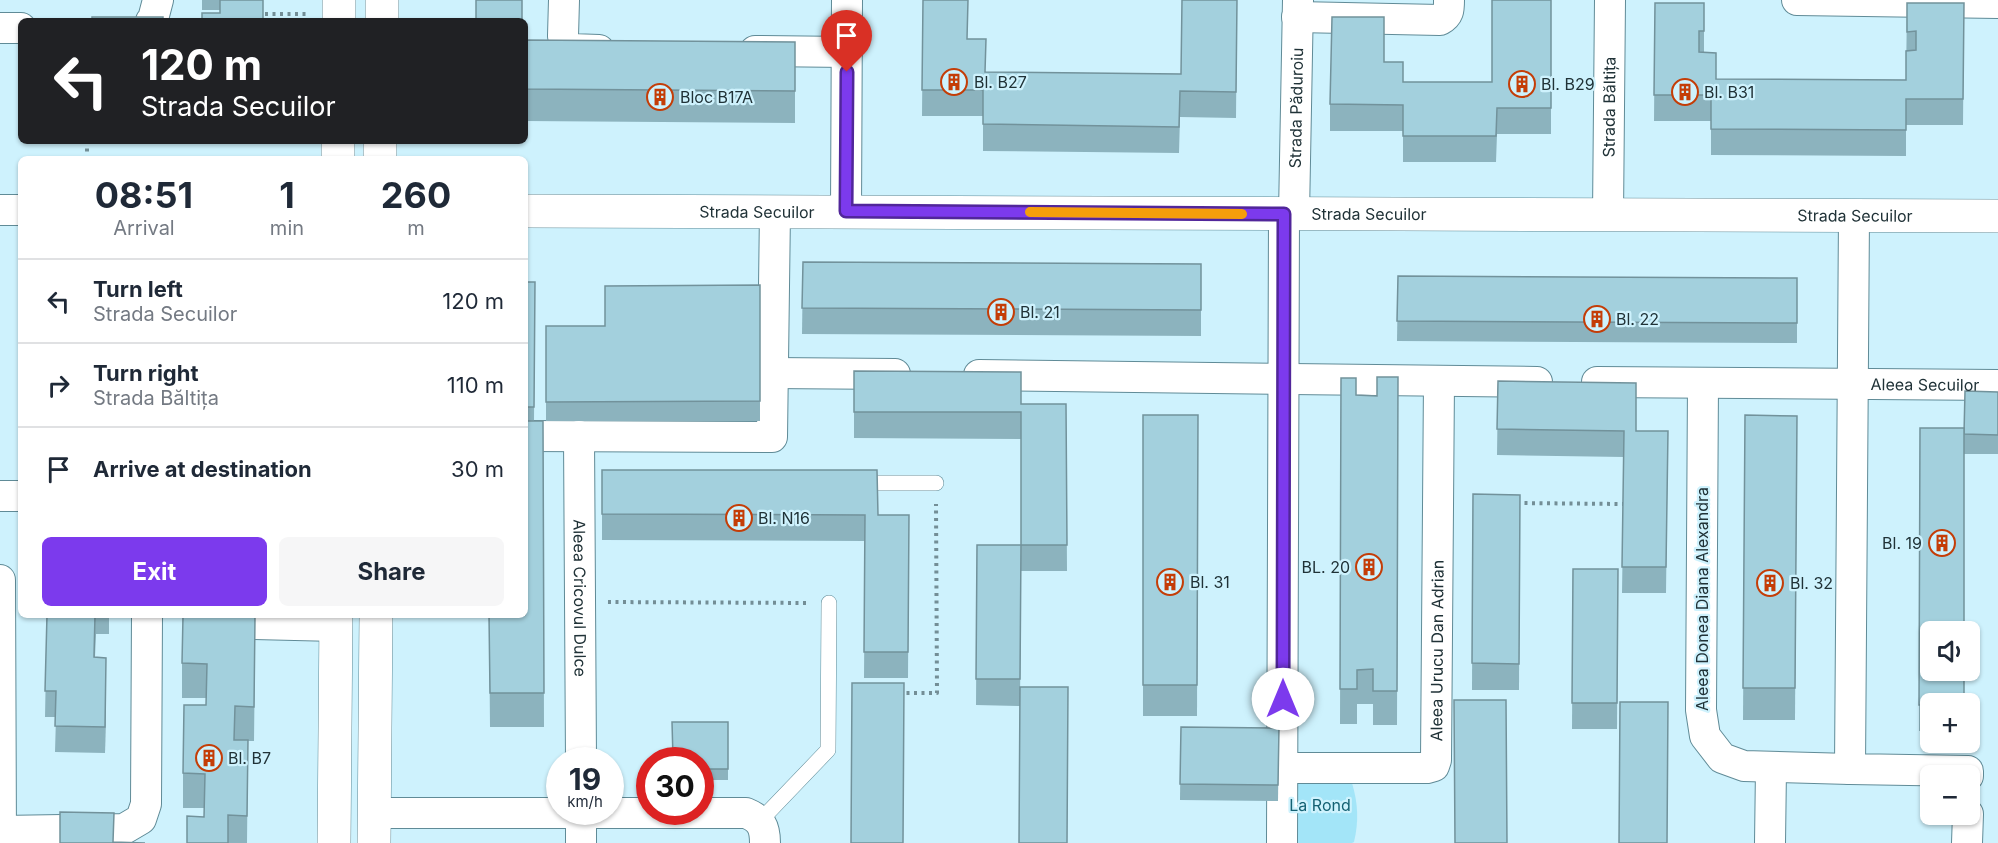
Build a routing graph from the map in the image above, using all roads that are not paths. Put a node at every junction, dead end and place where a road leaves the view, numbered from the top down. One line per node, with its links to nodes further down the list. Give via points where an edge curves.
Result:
1 (158, 0): 11 (street)
2 (339, 0): 12 (street)
3 (382, 0): 13 (street)
4 (564, 0): 16 (street, via 565,46)
5 (847, 0): 18 (street)
6 (1449, 0): 10 (street, via 1446,17 1440,20)
7 (1610, 0): 25 (street, Strada Băltița)
8 (1797, 0): 9 (street)
9 (1998, 3)
10 (1298, 9): 24 (street, Strada Păduroiu)
11 (153, 18)
12 (339, 18)
13 (382, 18)
14 (0, 28): 15 (street)
15 (18, 28)
16 (627, 50)
17 (729, 51): 18 (street)
18 (847, 52): 23 (street)
19 (0, 210): 20 (street)
20 (18, 210)
21 (528, 211): 22 (street, Strada Secuilor)
22 (775, 211): 23 (street, Strada Secuilor); 28 (street)
23 (846, 211): 24 (street, Strada Secuilor)
24 (1289, 214): 25 (street, Strada Secuilor); 29 (street)
25 (1608, 215): 26 (street, Strada Secuilor)
26 (1854, 215): 27 (street, Strada Secuilor); 32 (street)
27 (1998, 216)
28 (772, 373): 29 (street); 35 (street, via 772,437)
29 (1283, 379): 30 (street); 47 (street)
30 (1439, 381): 31 (street); 47 (street, Aleea Urucu Dan Adrian, via 1434,766)
31 (1703, 383): 32 (street); 48 (street, Aleea Donea Diana Alexandra, via 1701,710 1705,736 1722,758 1744,766)
32 (1852, 385): 33 (street, Aleea Secuilor); 49 (street)
33 (1998, 385)
34 (528, 436): 35 (street)
35 (579, 436): 46 (street, Aleea Cricovul Dulce)
36 (842, 483): 37 (lane)
37 (936, 483)
38 (0, 496): 39 (street)
39 (18, 496)
40 (0, 580): 57 (street)
41 (829, 603): 56 (lane, via 828,750)
42 (147, 618): 57 (street, via 146,804 141,819 124,829)
43 (376, 618): 55 (street)
44 (336, 620): 45 (street); 58 (street)
45 (193, 623)
46 (581, 747)
47 (1282, 768): 60 (street)
48 (1771, 768): 49 (street, Aleea Donea Diana Alexandra); 61 (street)
49 (1850, 769): 50 (street, Aleea Donea Diana Alexandra)
50 (1920, 770)
51 (624, 813): 56 (street, via 746,813 755,817)
52 (546, 816): 55 (street)
53 (581, 825): 59 (street)
54 (1968, 825): 62 (street)
55 (374, 828)
56 (763, 832)
57 (1, 837)
58 (334, 843)
59 (581, 843)
60 (1282, 843)
61 (1770, 843)
62 (1967, 843)

